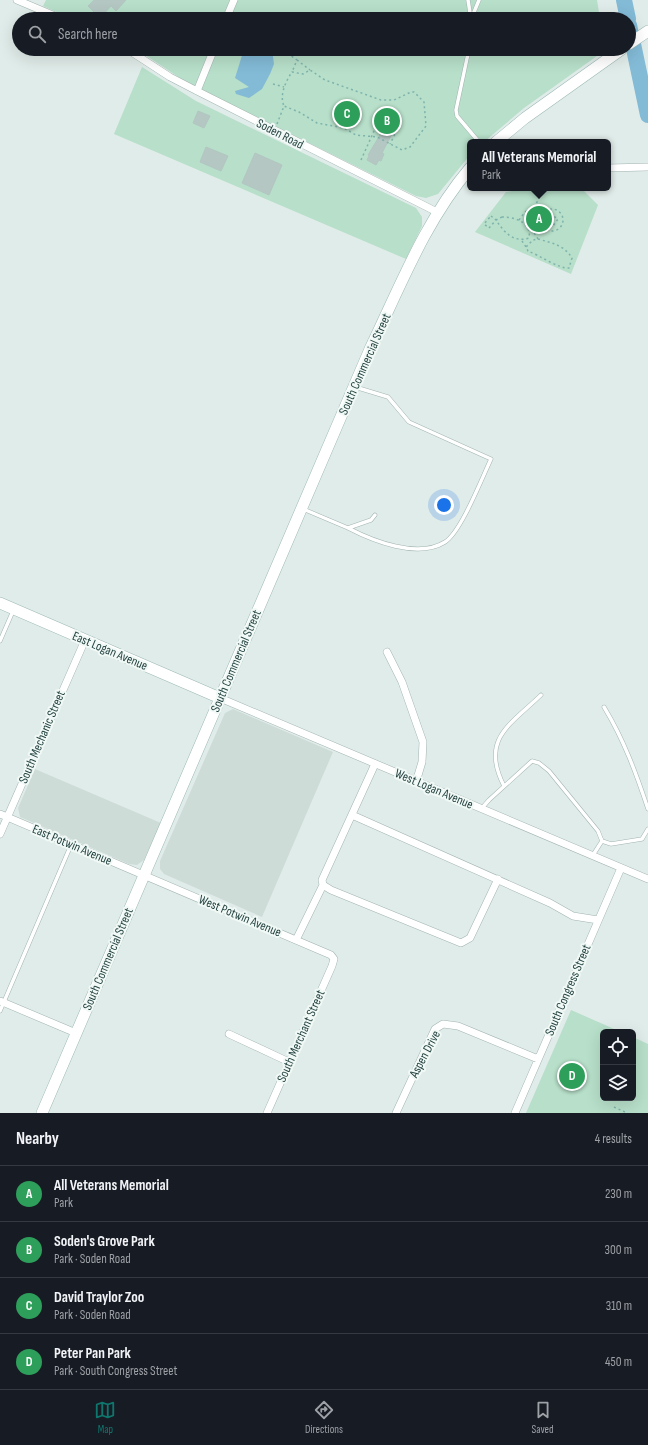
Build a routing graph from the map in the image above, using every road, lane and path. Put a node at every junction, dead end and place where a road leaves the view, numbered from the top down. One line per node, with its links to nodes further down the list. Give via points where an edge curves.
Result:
1 (17, 0): 5 (street)
2 (234, 0): 6 (street)
3 (468, 0): 7 (lane)
4 (479, 0): 8 (lane)
5 (45, 12)
6 (229, 12)
7 (471, 12)
8 (474, 12)
9 (648, 30): 10 (main road)
10 (636, 39)
11 (138, 56): 21 (street, Soden Road)
12 (211, 56): 21 (street)
13 (292, 56): 16 (path)
14 (468, 56): 25 (lane, via 456,110 457,116)
15 (612, 56): 26 (main road)
16 (297, 60): 17 (path); 18 (path)
17 (310, 70): 18 (path, via 302,74); 27 (path, via 325,80 381,100 394,100 410,92 420,96 426,109 426,126 423,131 410,147 402,150)
18 (292, 72): 20 (path)
19 (272, 84): 20 (path)
20 (284, 87): 22 (path)
21 (197, 91): 23 (street, Soden Road)
22 (284, 106): 23 (path); 24 (path, via 322,125 344,128 356,135)
23 (274, 131): 34 (street, Soden Road)
24 (372, 136): 27 (path); 27 (path, via 382,125 396,132); 28 (path)
25 (476, 139)
26 (500, 139)
27 (390, 144)
28 (361, 160)
29 (648, 167): 30 (street)
30 (611, 168)
31 (467, 172): 34 (main road, South Commercial Street)
32 (542, 191): 33 (path)
33 (535, 206): 35 (path); 39 (path, via 525,212)
34 (438, 212): 47 (main road, South Commercial Street, via 427,229)
35 (543, 213): 36 (path); 37 (path); 41 (path, via 549,208 560,212)
36 (548, 217): 40 (path, via 546,220 553,226); 40 (path, via 550,214 558,219)
37 (540, 218): 41 (path, via 547,230 556,231); 43 (path, via 533,231)
38 (496, 220): 38 (path, via 489,228 484,224 491,216); 39 (path, via 507,217); 44 (path, via 507,234)
39 (519, 220): 42 (path, via 530,233)
40 (556, 223): 41 (path)
41 (560, 227)
42 (529, 238): 44 (path); 45 (path)
43 (538, 239): 45 (path); 46 (path, via 558,245 566,251 572,258 570,268 548,262 528,251)
44 (522, 240): 46 (path)
45 (531, 242): 46 (path)
46 (526, 247)
47 (354, 387): 48 (main road, South Commercial Street); 50 (lane, via 388,397 409,422 491,459 464,518 446,542 425,549 392,545 370,539)
48 (302, 508): 50 (lane); 57 (main road, South Commercial Street)
49 (375, 515): 50 (lane, via 371,520)
50 (348, 528)
51 (0, 603): 52 (main road, East Logan Avenue)
52 (14, 609): 53 (main road, East Logan Avenue); 54 (lane)
53 (85, 640): 57 (main road, East Logan Avenue); 66 (street, South Mechanic Street)
54 (0, 641)
55 (388, 652): 60 (street, via 402,682 423,742 422,762)
56 (541, 695): 61 (lane, via 503,731 497,741 496,770)
57 (220, 698): 59 (street, West Logan Avenue); 73 (main road, South Commercial Street)
58 (604, 707): 63 (lane, via 618,730 634,766)
59 (375, 764): 60 (street, West Logan Avenue); 65 (street)
60 (416, 782): 62 (street, West Logan Avenue)
61 (504, 786): 62 (lane); 69 (lane, via 532,761 539,763 549,771 598,831)
62 (481, 809): 71 (street, West Logan Avenue)
63 (648, 809)
64 (0, 814): 66 (street, East Potwin Avenue)
65 (352, 815): 74 (street); 76 (street, via 322,880)
66 (7, 817): 68 (street, South Mechanic Street); 70 (street, East Potwin Avenue)
67 (648, 829): 69 (lane, via 642,839 611,844)
68 (0, 834)
69 (602, 841): 71 (lane)
70 (71, 845): 73 (street, East Potwin Avenue); 80 (lane)
71 (593, 856): 72 (street, West Logan Avenue)
72 (621, 868): 75 (street, West Logan Avenue); 77 (street, South Congress Street)
73 (144, 876): 78 (street, West Potwin Avenue); 82 (main road, South Commercial Street)
74 (498, 879): 76 (street, via 470,938 460,943); 77 (street, via 573,916)
75 (648, 880)
76 (323, 885): 78 (street)
77 (598, 920): 84 (street, South Congress Street)
78 (296, 940): 79 (street, West Potwin Avenue, via 331,954)
79 (334, 959): 85 (street, South Merchant Street)
80 (2, 1001): 81 (lane); 82 (street)
81 (0, 1011)
82 (76, 1033): 87 (main road, South Commercial Street)
83 (229, 1034): 85 (street)
84 (538, 1059): 89 (street, Aspen Drive, via 458,1026 443,1024 435,1029); 90 (street, South Congress Street)
85 (289, 1062): 88 (street, South Merchant Street)
86 (614, 1107): 91 (path)
87 (42, 1113)
88 (267, 1113)
89 (396, 1113)
90 (515, 1113)
91 (627, 1113)

